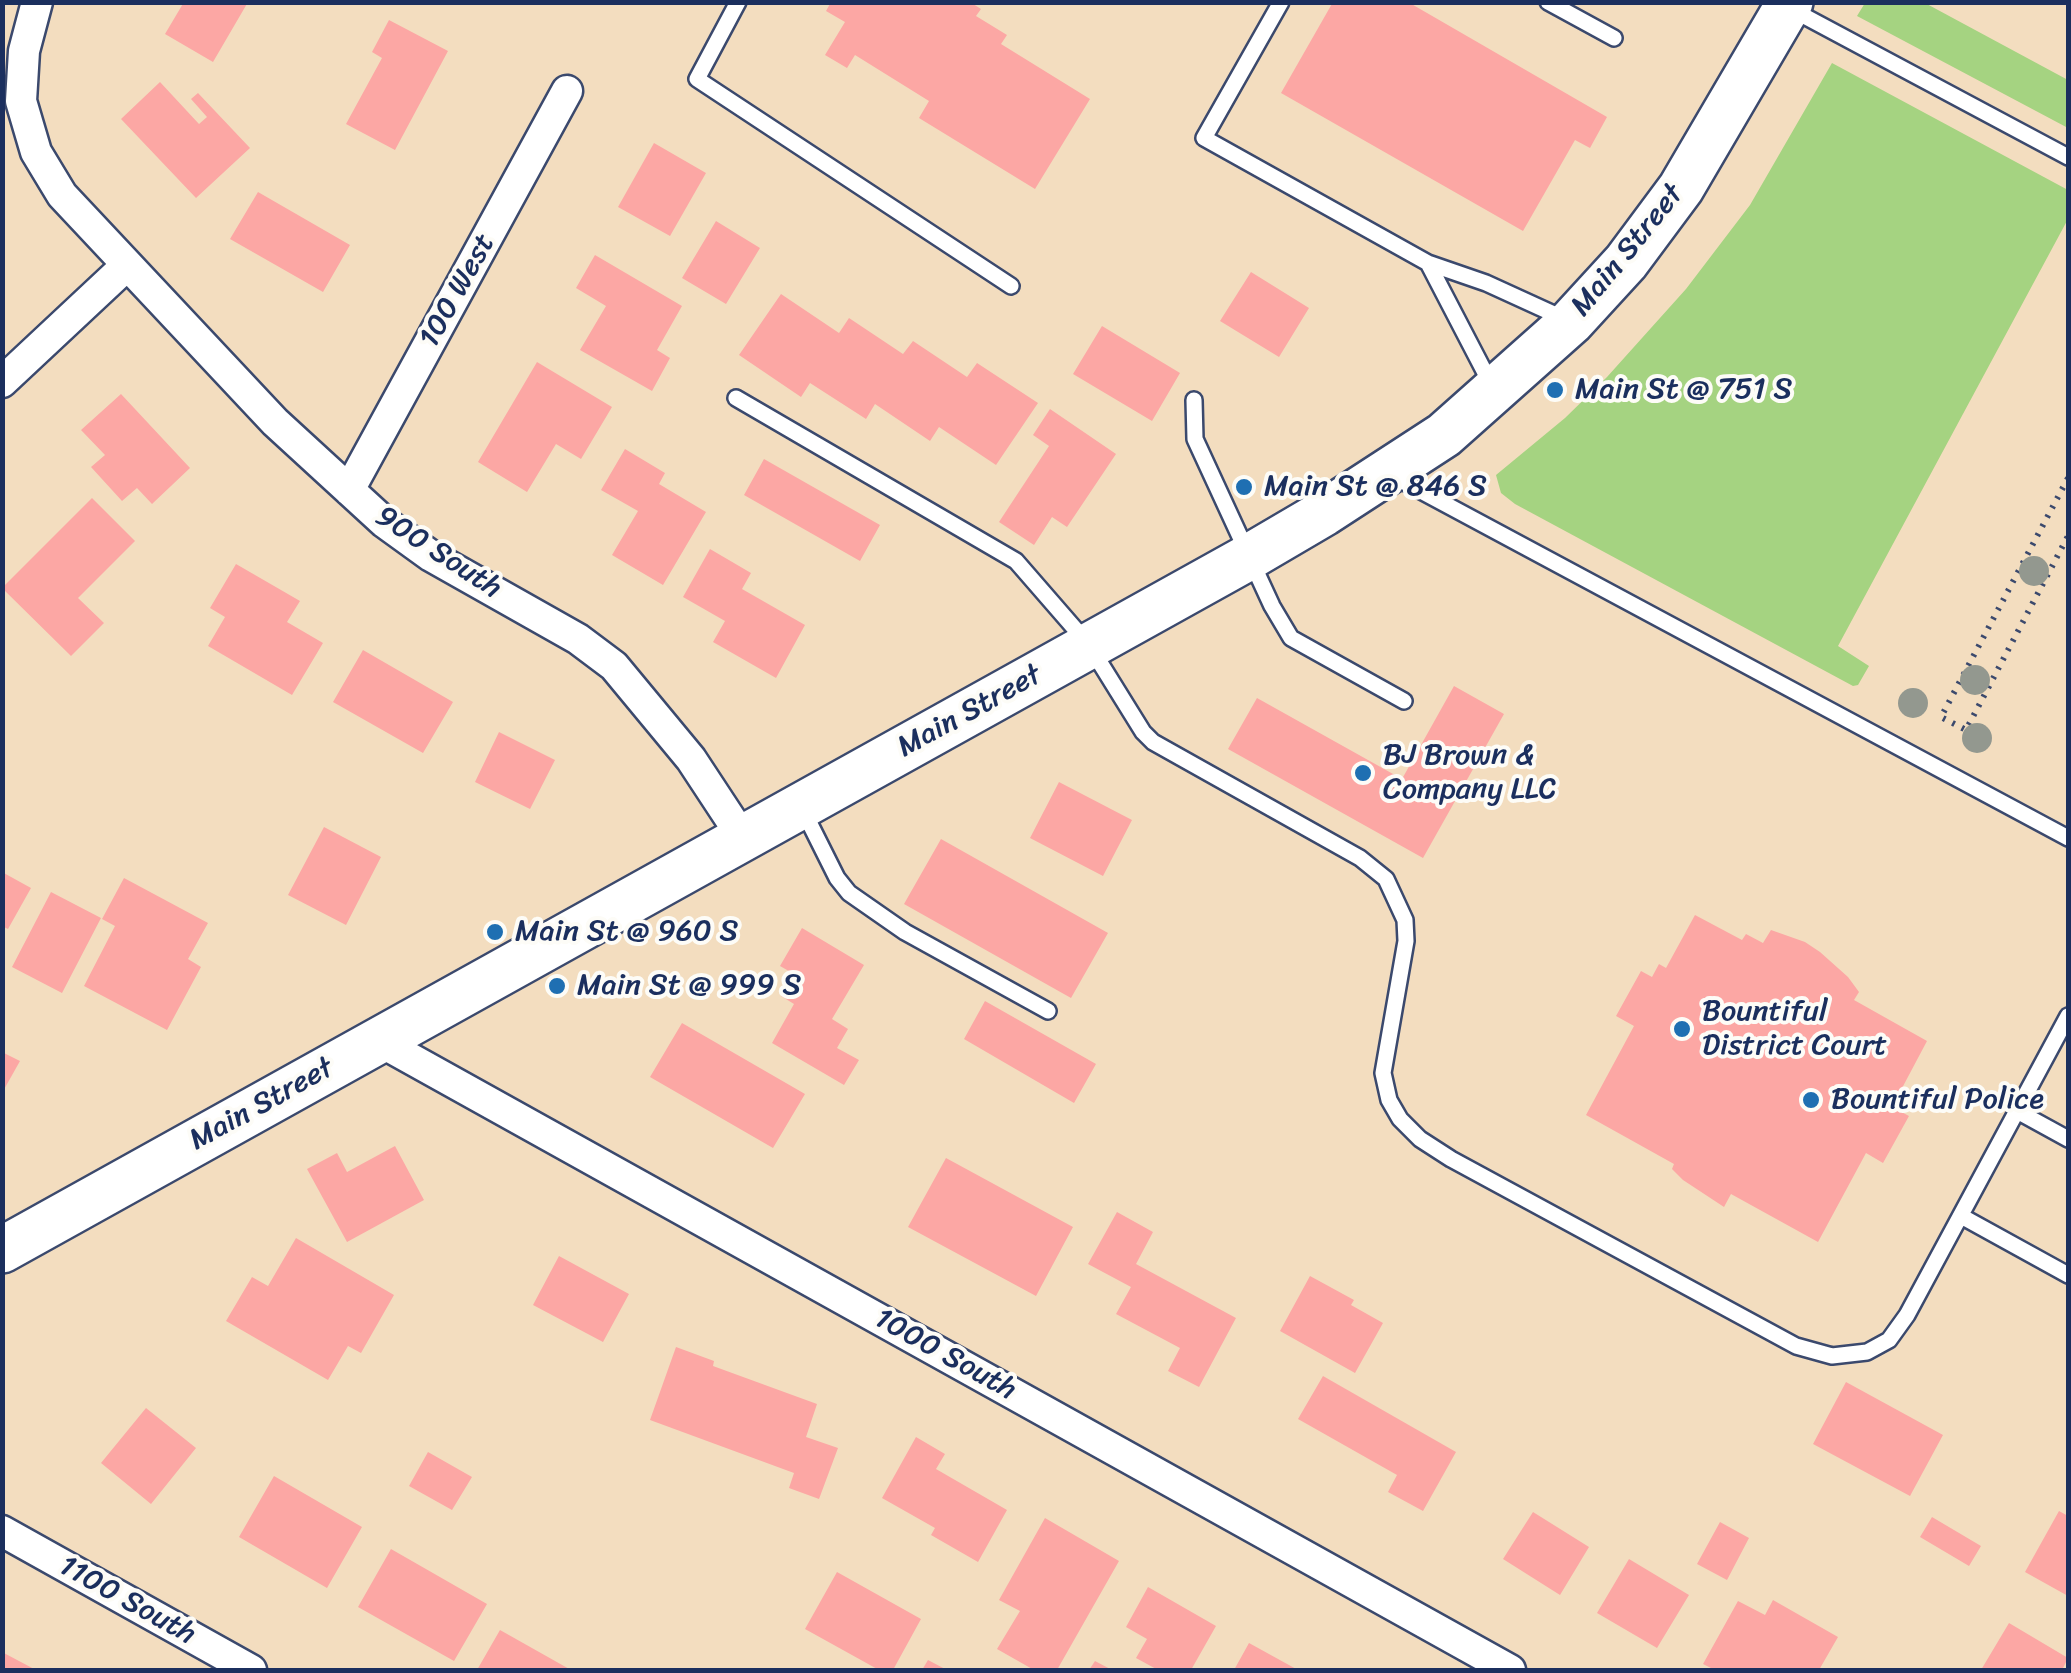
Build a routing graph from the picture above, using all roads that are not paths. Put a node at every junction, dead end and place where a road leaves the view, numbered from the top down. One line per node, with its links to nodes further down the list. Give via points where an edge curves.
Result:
1 (37, 2): 10 (street, 900 South, via 21,76 28,129 62,195)
2 (738, 2): 11 (lane, via 697,79)
3 (1281, 2): 9 (lane, via 1204,138)
4 (1548, 2): 6 (lane)
5 (1788, 5): 8 (lane); 12 (street, Main Street, via 1682,188)
6 (1614, 38)
7 (566, 91): 18 (street, 100 West)
8 (2068, 157)
9 (1428, 263): 12 (lane); 14 (lane)
10 (126, 266): 13 (street); 18 (street, 900 South, via 274,422)
11 (1011, 286)
12 (1570, 322): 14 (street, Main Street)
13 (2, 382)
14 (1495, 392): 17 (street, Main Street)
15 (736, 398): 20 (lane, via 1016,561)
16 (1194, 400): 19 (lane, via 1195,439)
17 (1388, 473): 19 (street, Main Street); 24 (lane)
18 (349, 490): 23 (street, 900 South, via 431,556 614,666 691,760)
19 (1249, 557): 20 (street, Main Street); 21 (lane, via 1290,638)
20 (1090, 646): 22 (street, Main Street); 30 (lane, via 1153,742 1386,878 1405,920 1406,941 1383,1073 1400,1119 1436,1149 1796,1346 1832,1356 1866,1352 1889,1340)
21 (1404, 701)
22 (802, 806): 23 (street, Main Street); 25 (lane, via 849,893)
23 (743, 838): 27 (street, Main Street)
24 (2068, 838)
25 (1048, 1012)
26 (2068, 1016): 28 (lane)
27 (379, 1040): 31 (street, Main Street); 35 (street, 1000 South)
28 (2017, 1111): 29 (lane); 30 (lane)
29 (2068, 1139)
30 (1961, 1216): 32 (lane)
31 (11, 1236)
32 (2068, 1276)
33 (2, 1531): 34 (street, 1100 South)
34 (251, 1670)
35 (1510, 1670)

